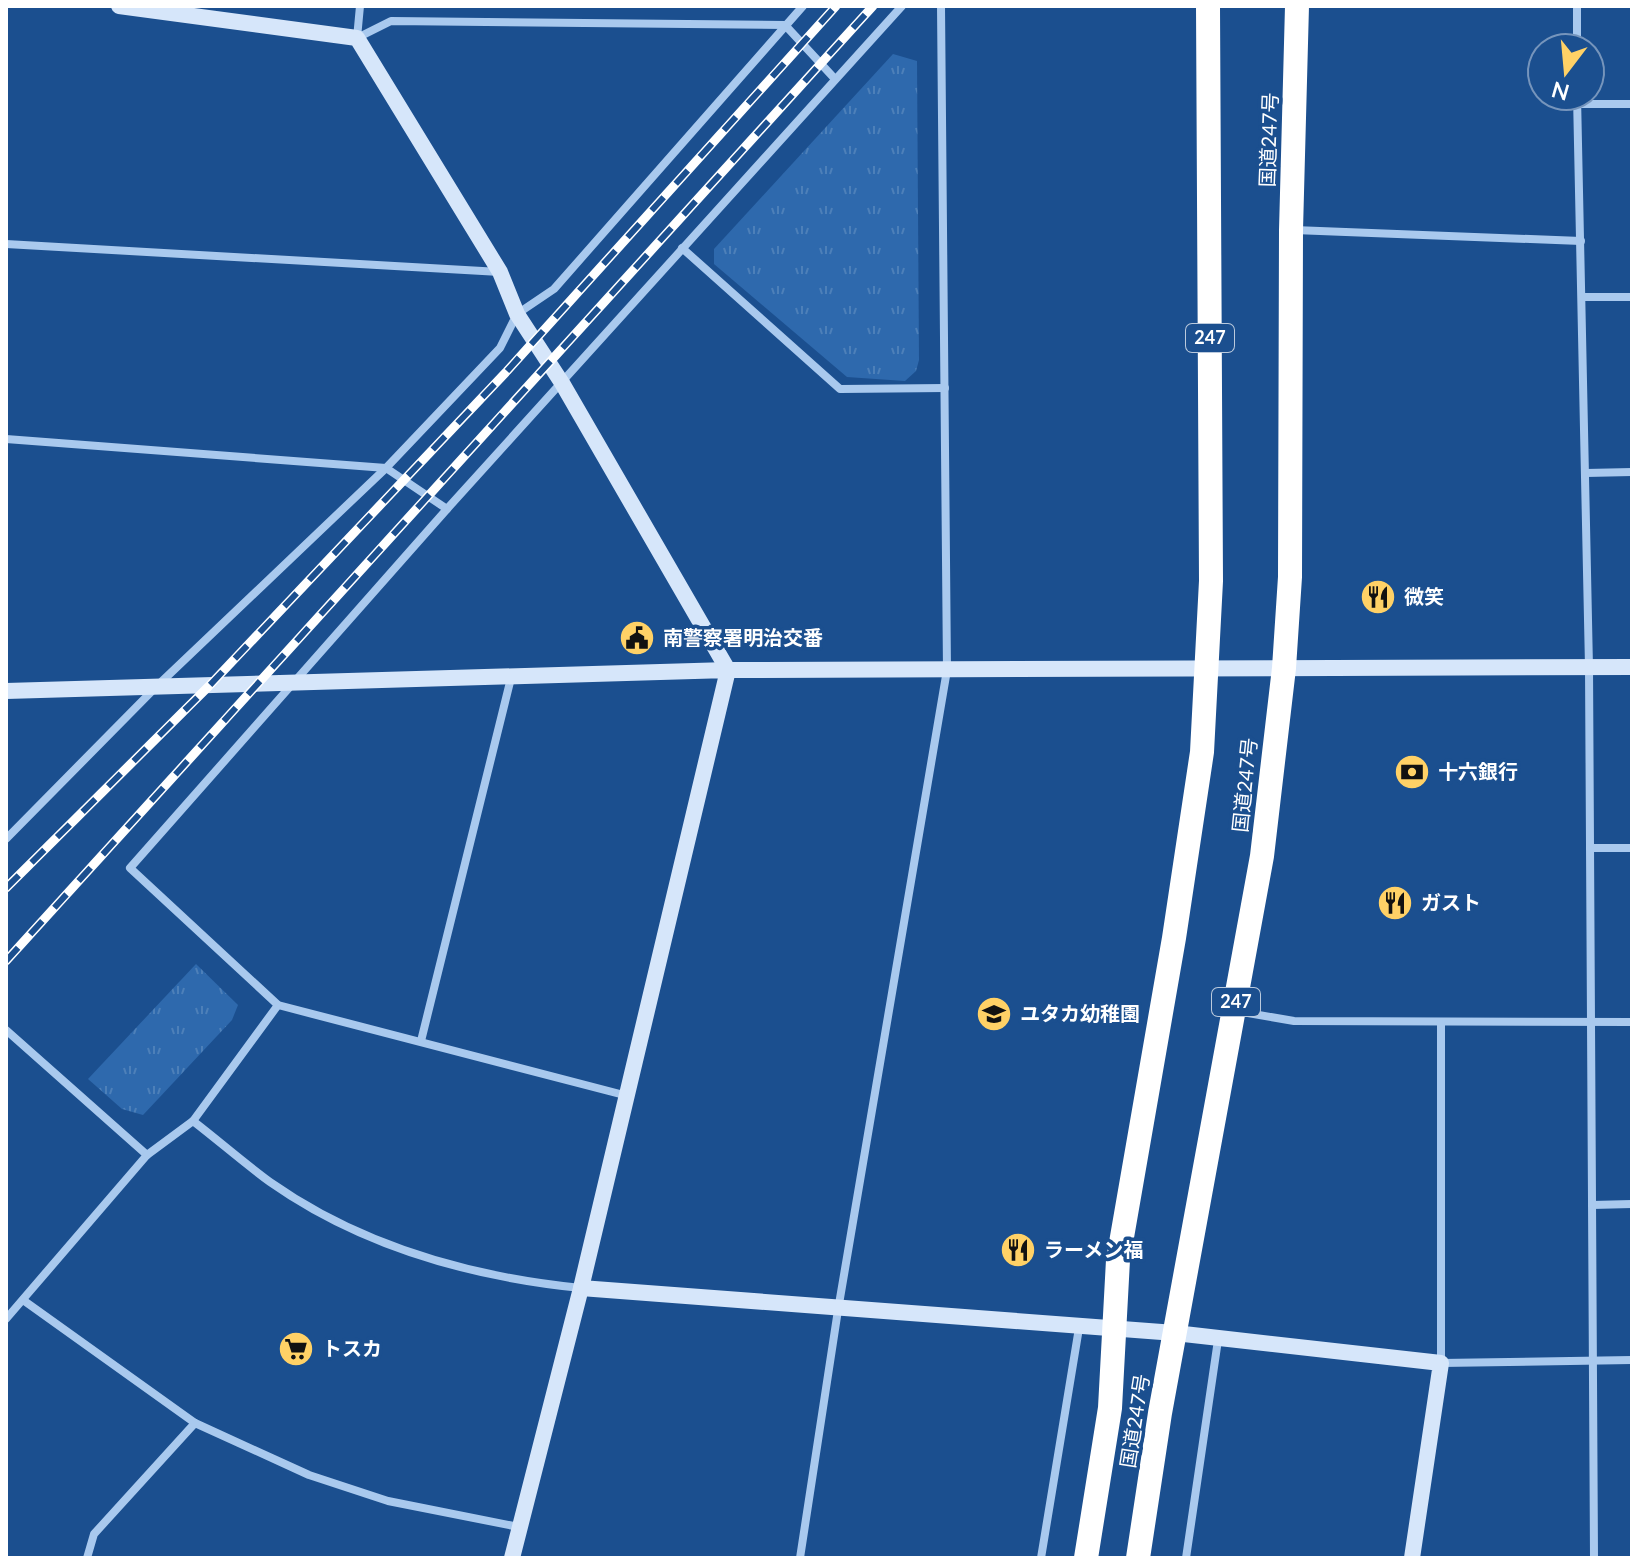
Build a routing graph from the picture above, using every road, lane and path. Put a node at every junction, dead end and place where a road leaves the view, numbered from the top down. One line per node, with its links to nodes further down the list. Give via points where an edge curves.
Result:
1 (119, 6): 11 (street)
2 (360, 6): 11 (street)
3 (803, 6): 9 (street)
4 (902, 6): 12 (street)
5 (941, 6): 25 (street)
6 (1208, 6): 34 (highway, 国道247号 / 247, via 1211,581)
7 (1297, 6): 16 (highway, 国道247号 / 247)
8 (1577, 6): 10 (street)
9 (785, 25): 11 (street, via 391,21); 12 (street); 23 (street, via 554,289)
10 (1577, 32)
11 (357, 38): 20 (street)
12 (835, 79): 19 (street)
13 (1606, 102): 14 (street)
14 (1632, 104)
15 (1577, 112): 17 (street)
16 (1291, 230): 17 (street); 33 (highway, 国道247号 / 247, via 1290,577)
17 (1581, 241): 21 (street)
18 (6, 244): 20 (street)
19 (682, 248): 24 (street); 25 (street, via 840,389)
20 (500, 272): 23 (street)
21 (1583, 297): 22 (street); 29 (street)
22 (1632, 297)
23 (517, 314): 24 (street); 27 (street, via 500,348)
24 (562, 383): 30 (street); 35 (street)
25 (945, 388): 36 (street)
26 (6, 439): 27 (street)
27 (386, 468): 30 (street); 39 (street)
28 (1632, 472): 29 (street)
29 (1586, 473): 31 (street)
30 (447, 509): 38 (street)
31 (1589, 667): 32 (street); 33 (street); 42 (street)
32 (1632, 667)
33 (1284, 668): 34 (street); 45 (highway, 国道247号 / 247, via 1262,856)
34 (1206, 669): 36 (street); 61 (highway, 国道247号 / 247, via 1202,752 1118,1260)
35 (728, 670): 36 (street); 37 (street); 51 (street)
36 (947, 670): 58 (street)
37 (511, 678): 38 (street); 50 (street)
38 (297, 680): 39 (street); 44 (street, via 130,868)
39 (157, 686): 40 (street); 41 (street)
40 (6, 691)
41 (6, 839)
42 (1590, 848): 43 (street); 46 (street)
43 (1632, 848)
44 (278, 1005): 50 (street); 52 (street)
45 (1235, 1011): 48 (street, via 1294,1021); 62 (highway, 国道247号 / 247)
46 (1590, 1022): 47 (street); 48 (street); 55 (street)
47 (1632, 1022)
48 (1441, 1024): 66 (street)
49 (6, 1030): 53 (street)
50 (421, 1041): 51 (street)
51 (624, 1095): 56 (street)
52 (193, 1121): 53 (street); 56 (street, via 272,1183 400,1250 519,1282)
53 (147, 1155): 57 (street)
54 (1632, 1204): 55 (street)
55 (1592, 1205): 64 (street)
56 (581, 1288): 58 (street); 68 (street)
57 (23, 1300): 59 (street); 67 (street)
58 (838, 1310): 60 (street); 71 (street)
59 (6, 1319)
60 (1079, 1328): 61 (street); 72 (street)
61 (1112, 1331): 62 (street); 73 (highway, 国道247号 / 247, via 1110,1408)
62 (1175, 1333): 63 (street); 74 (highway, 国道247号 / 247)
63 (1218, 1340): 66 (street); 75 (street)
64 (1593, 1360): 65 (street); 66 (street); 77 (street)
65 (1632, 1360)
66 (1441, 1363): 76 (street)
67 (195, 1423): 68 (street, via 309,1475 388,1501); 69 (street, via 94,1534)
68 (519, 1527): 70 (street)
69 (87, 1558)
70 (512, 1558)
71 (800, 1558)
72 (1041, 1558)
73 (1086, 1558)
74 (1138, 1558)
75 (1186, 1558)
76 (1412, 1558)
77 (1594, 1558)

